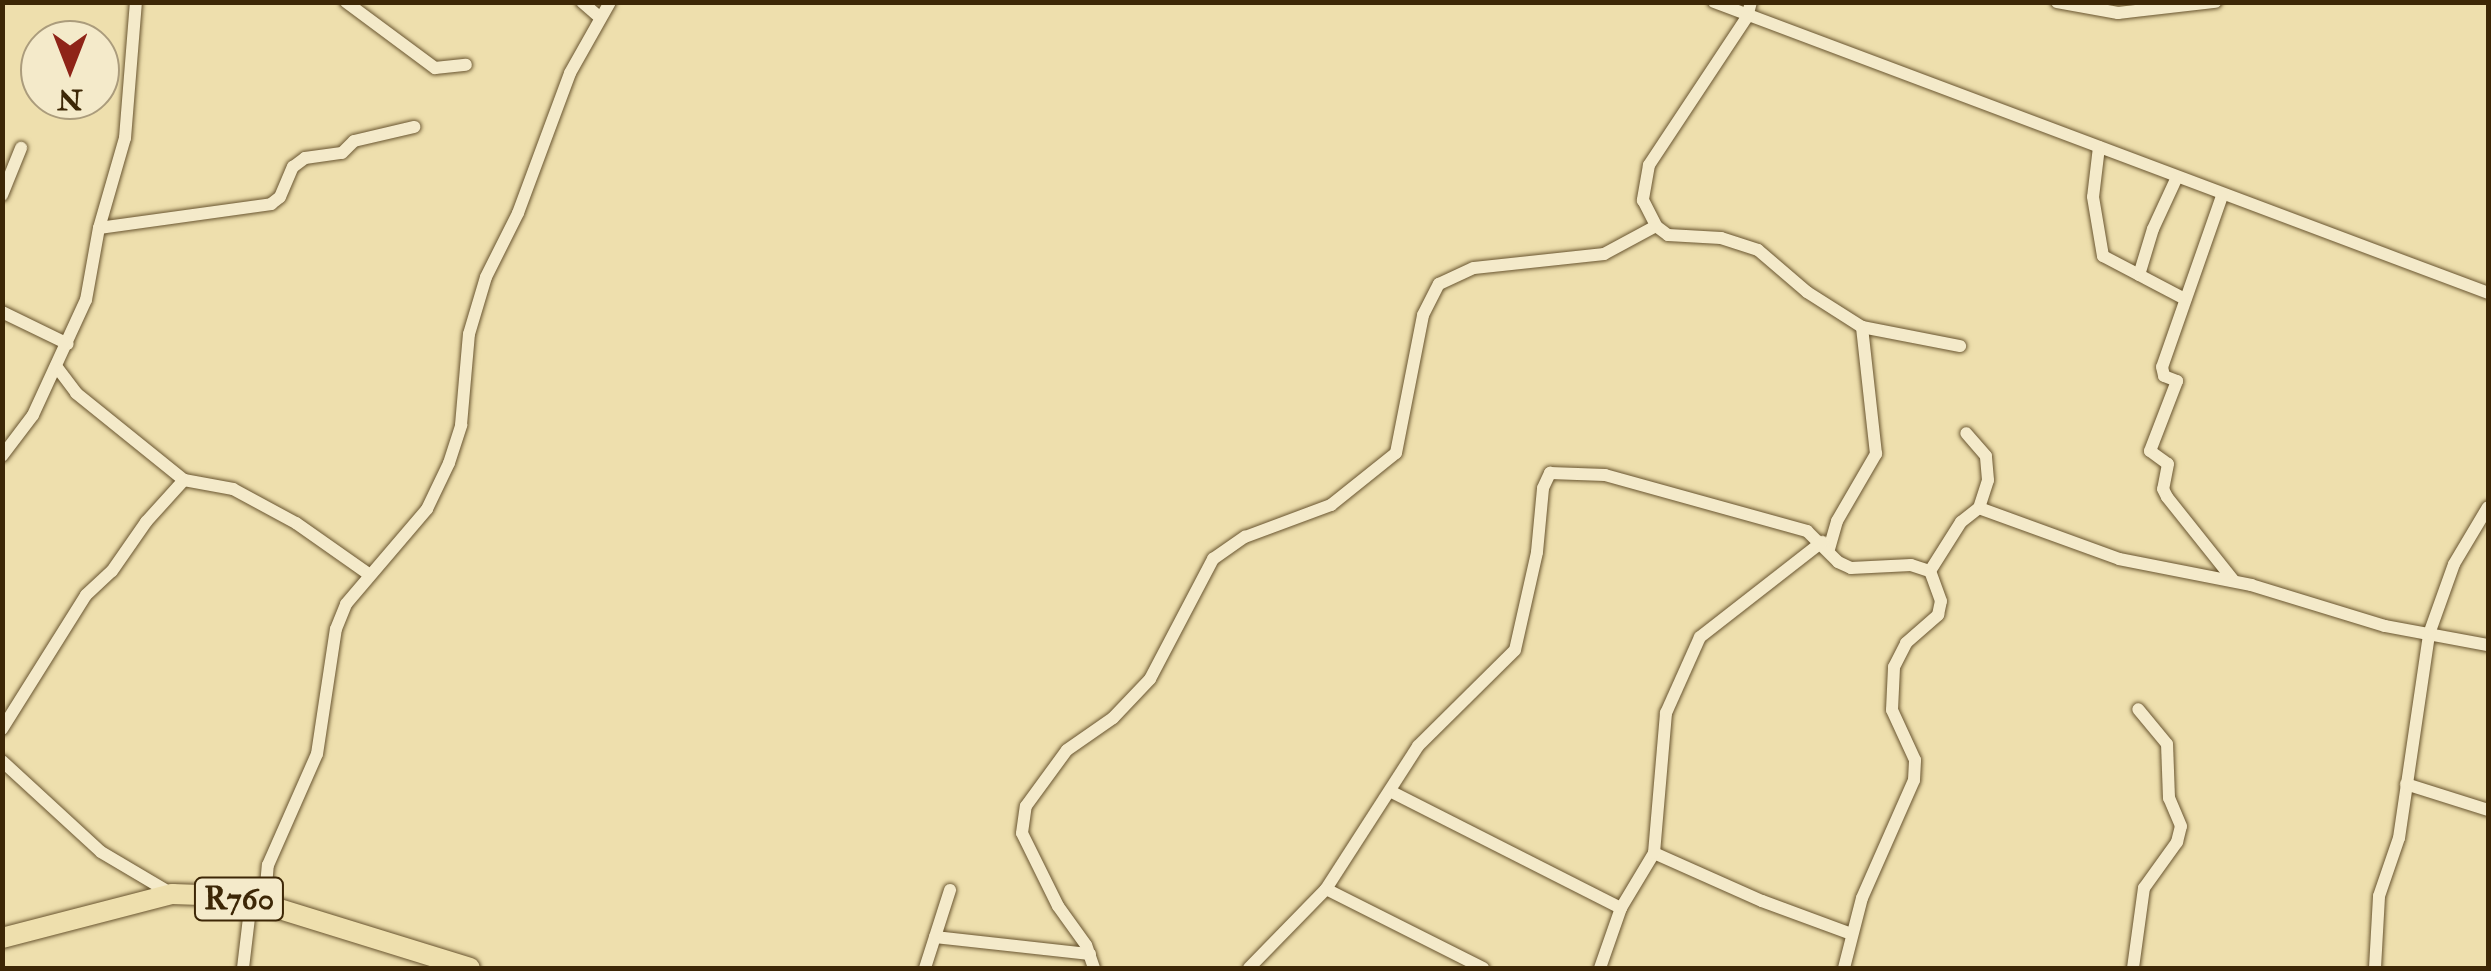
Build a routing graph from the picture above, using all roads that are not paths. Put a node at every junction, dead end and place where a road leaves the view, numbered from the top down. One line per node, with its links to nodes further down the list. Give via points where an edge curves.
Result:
1 (136, 2): 18 (street, via 128,118)
2 (346, 2): 10 (street, via 435,68)
3 (582, 2): 9 (street)
4 (610, 2): 9 (street)
5 (1714, 2): 8 (street)
6 (2057, 2): 7 (street, via 2118,12)
7 (2215, 2)
8 (1750, 10): 12 (street); 17 (street, via 1649,166 1643,200)
9 (599, 18): 34 (street, via 486,278 469,334 461,425 449,463 426,509)
10 (466, 65)
11 (414, 127): 18 (street, via 354,141 342,154 304,158 270,204)
12 (2098, 147): 14 (street); 19 (street, via 2093,197 2101,252)
13 (21, 148): 15 (street)
14 (2176, 177): 16 (street); 19 (street)
15 (2, 196)
16 (2222, 196): 20 (street); 21 (street)
17 (1656, 226): 23 (street, via 1668,235 1746,245); 54 (street, via 1604,254 1474,268 1438,284 1423,316 1396,453 1331,505 1245,537 1213,559 1150,678 1113,718 1067,750 1026,806 1025,845)
18 (100, 228): 24 (street, via 86,300)
19 (2138, 275): 21 (street)
20 (2488, 293)
21 (2185, 299): 35 (street, via 2162,370 2177,381 2150,451 2168,464 2167,498)
22 (2, 312): 24 (street)
23 (1862, 327): 25 (street); 32 (street, via 1876,454)
24 (68, 344): 26 (street)
25 (1960, 346)
26 (56, 366): 28 (street, via 20,436); 29 (street, via 76,393)
27 (1966, 433): 31 (street, via 1989,464)
28 (2, 456)
29 (184, 480): 34 (street, via 233,489 296,522); 39 (street, via 86,595)
30 (2488, 507): 36 (street, via 2454,564)
31 (1979, 508): 33 (street, via 1961,522); 35 (street, via 2119,560)
32 (1826, 545): 33 (street, via 1851,568); 42 (street, via 1808,531 1623,479 1550,473 1515,650 1418,746); 44 (street, via 1700,637 1666,713)
33 (1930, 570): 51 (street, via 1941,606 1898,653 1891,682 1892,710 1914,760 1914,780)
34 (370, 575): 49 (street, via 336,629 317,754 268,865)
35 (2234, 581): 36 (street)
36 (2429, 634): 37 (street); 41 (street)
37 (2488, 645)
38 (2138, 709): 62 (street, via 2167,744 2169,798 2180,826 2177,842 2144,888)
39 (2, 729)
40 (2, 761): 47 (street, via 100,852)
41 (2406, 784): 43 (street); 63 (street, via 2379,896)
42 (1390, 790): 45 (street); 50 (street)
43 (2488, 810)
44 (1654, 853): 50 (street); 51 (street)
45 (1326, 889): 58 (street); 59 (street)
46 (950, 890): 52 (street)
47 (172, 894): 48 (main road, R760); 53 (main road, R760)
48 (251, 901): 49 (main road, R760); 55 (street)
49 (273, 907): 56 (main road, R760)
50 (1621, 908): 60 (street)
51 (1850, 934): 61 (street)
52 (935, 937): 54 (street); 57 (street)
53 (2, 938)
54 (1092, 961)
55 (243, 968)
56 (470, 968)
57 (925, 968)
58 (1250, 968)
59 (1483, 968)
60 (1600, 968)
61 (1844, 968)
62 (2133, 968)
63 (2375, 968)

